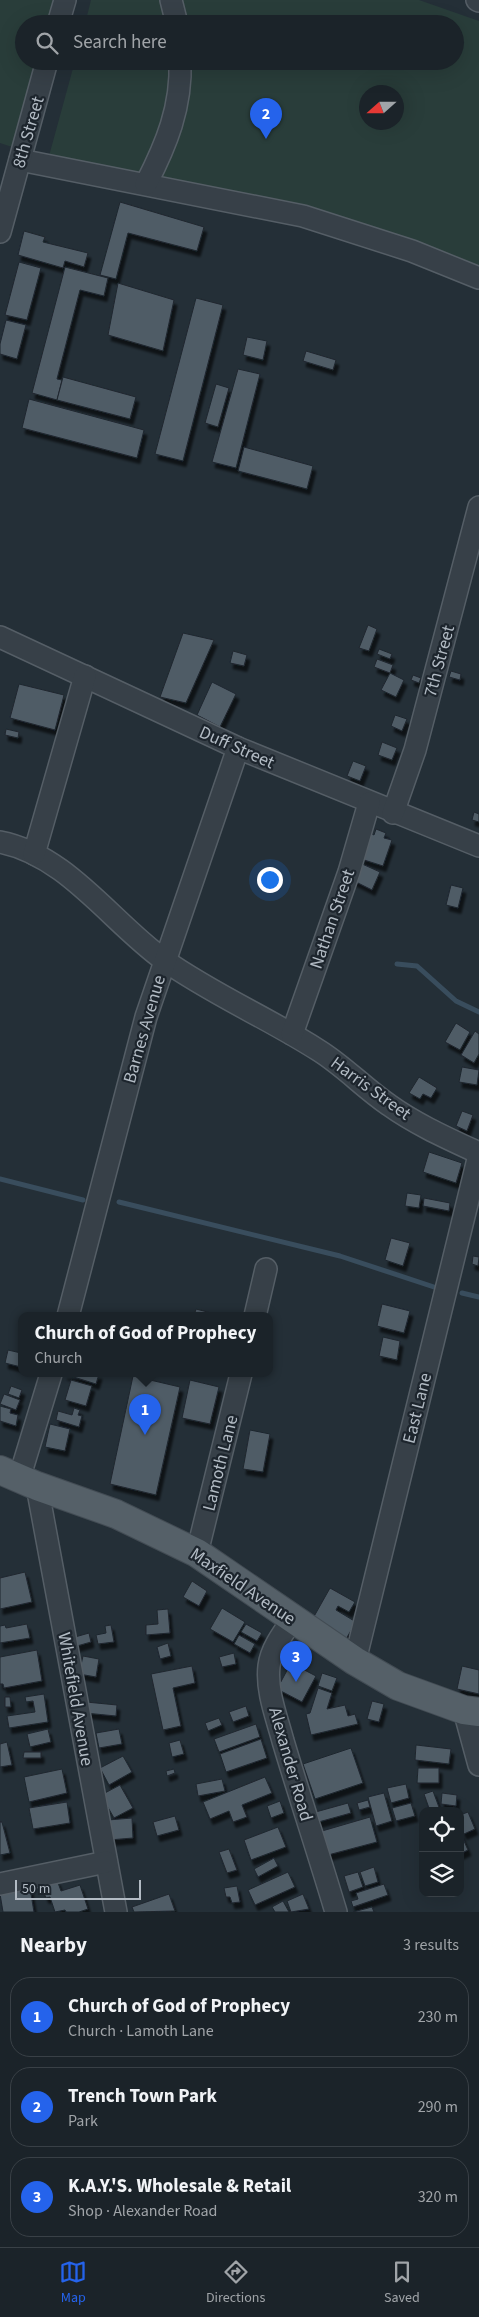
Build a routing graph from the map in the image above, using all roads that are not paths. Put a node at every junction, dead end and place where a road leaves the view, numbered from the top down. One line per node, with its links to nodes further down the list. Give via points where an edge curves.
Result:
1 (65, 0): 3 (street)
2 (171, 0): 4 (street)
3 (61, 15)
4 (175, 15)
5 (45, 70): 7 (street, 8th Street)
6 (181, 70): 8 (street, via 167,143)
7 (20, 160): 8 (street); 9 (street, 8th Street)
8 (146, 184): 11 (street, via 303,216)
9 (4, 199): 10 (street, 8th Street)
10 (0, 232)
11 (479, 278)
12 (479, 507): 17 (street, 7th Street, via 415,750)
13 (0, 637): 14 (street, Duff Street)
14 (86, 676): 15 (street, Duff Street); 20 (street)
15 (238, 748): 16 (street, Duff Street); 21 (street, Barnes Avenue)
16 (369, 803): 17 (street, Duff Street); 22 (street, Nathan Street)
17 (393, 813): 19 (street, Duff Street)
18 (0, 842): 20 (street, Harris Street)
19 (479, 846)
20 (34, 854): 21 (street, Harris Street, via 77,883)
21 (164, 960): 22 (street, Harris Street); 25 (street, Barnes Avenue)
22 (292, 1034): 23 (street, Harris Street, via 343,1066 389,1105)
23 (479, 1154): 32 (street, East Lane)
24 (266, 1269): 26 (street)
25 (69, 1312)
26 (256, 1312)
27 (50, 1377): 29 (street)
28 (240, 1377): 30 (street, Lamoth Lane)
29 (19, 1479): 30 (main road, Maxfield Avenue, via 116,1514); 35 (street, Whitefield Avenue)
30 (197, 1553): 31 (main road, Maxfield Avenue)
31 (293, 1619): 32 (main road, Maxfield Avenue); 38 (street, Alexander Road, via 274,1650 269,1666 270,1681 288,1756)
32 (355, 1661): 33 (main road, Maxfield Avenue, via 398,1686)
33 (472, 1711): 34 (street)
34 (479, 1765)
35 (106, 1862): 36 (street); 37 (street, Whitefield Avenue)
36 (0, 1884)
37 (116, 1912)
38 (336, 1912)

